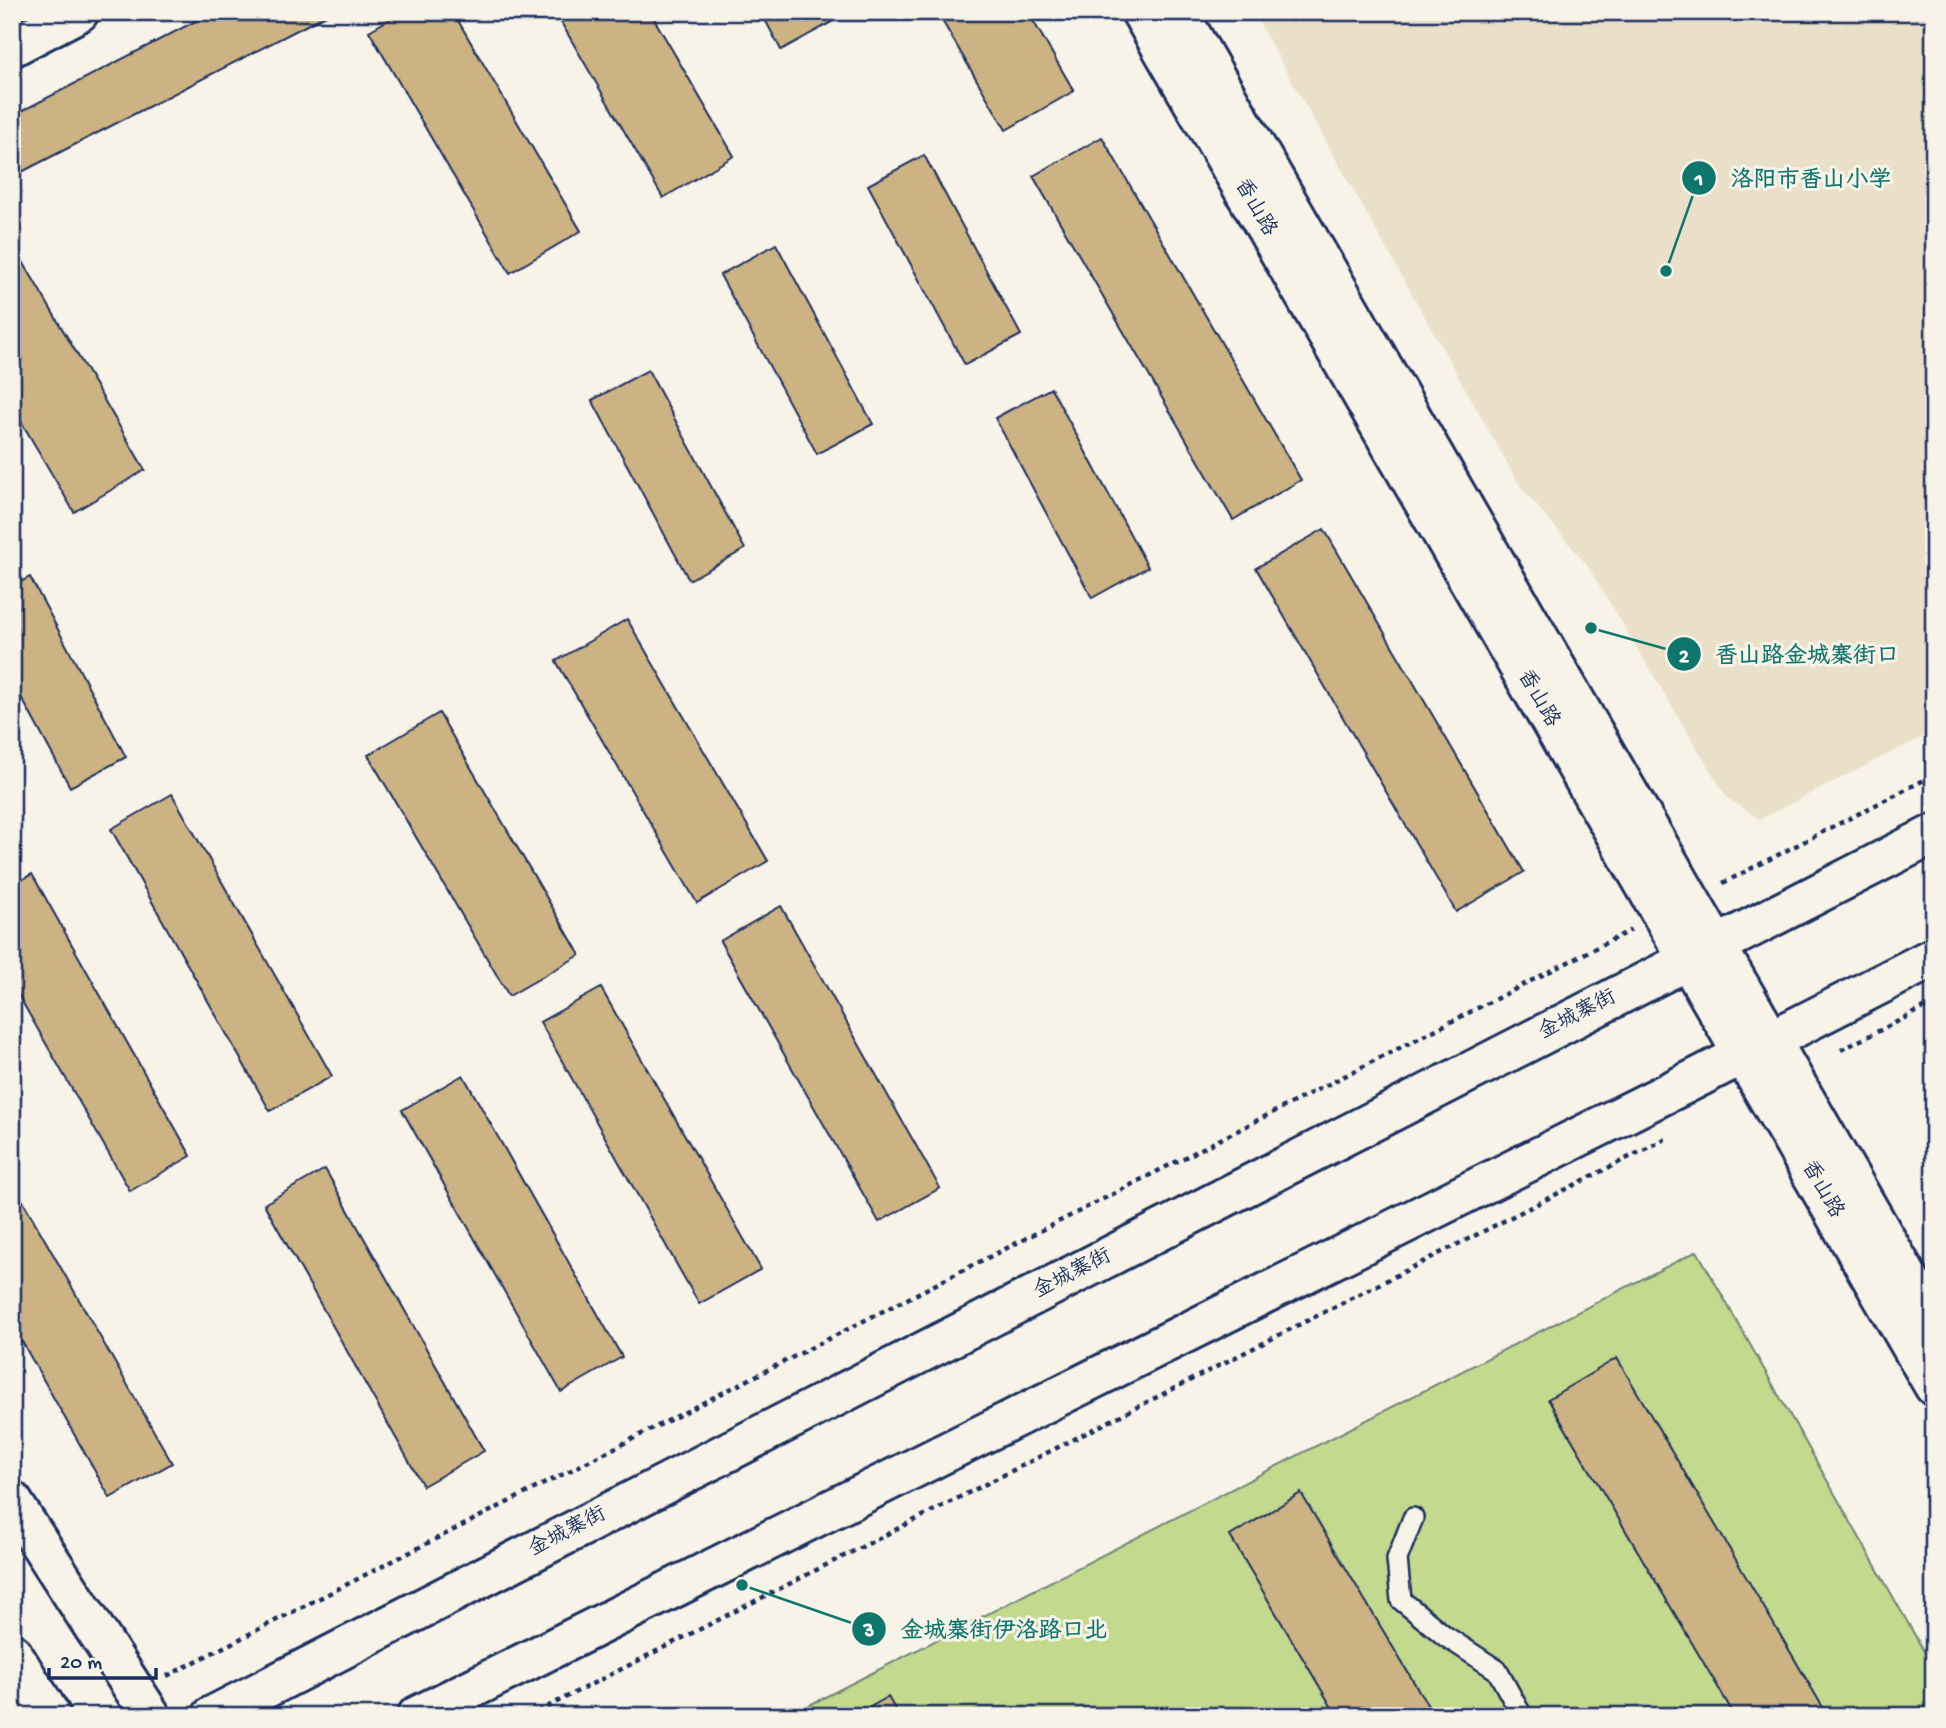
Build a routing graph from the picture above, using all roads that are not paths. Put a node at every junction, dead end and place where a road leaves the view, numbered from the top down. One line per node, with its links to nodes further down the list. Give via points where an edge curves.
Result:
1 (79, 12): 4 (main road)
2 (1141, 12): 6 (main road, 香山路)
3 (1178, 12): 6 (main road, 香山路)
4 (12, 47)
5 (1934, 834): 7 (main road, 金城寨街)
6 (1676, 907): 7 (main road, 香山路)
7 (1702, 953): 9 (main road, 香山路); 17 (main road, 金城寨街)
8 (1934, 957): 9 (main road)
9 (1757, 1048): 10 (main road, 香山路, via 1791,1075); 11 (main road, 香山路); 18 (main road)
10 (1934, 1322)
11 (1934, 1386)
12 (12, 1500): 15 (main road)
13 (1413, 1518): 19 (lane, via 1397,1559 1401,1600 1497,1670)
14 (12, 1653): 16 (main road)
15 (143, 1704)
16 (51, 1716)
17 (212, 1716)
18 (417, 1716)
19 (1522, 1716)

